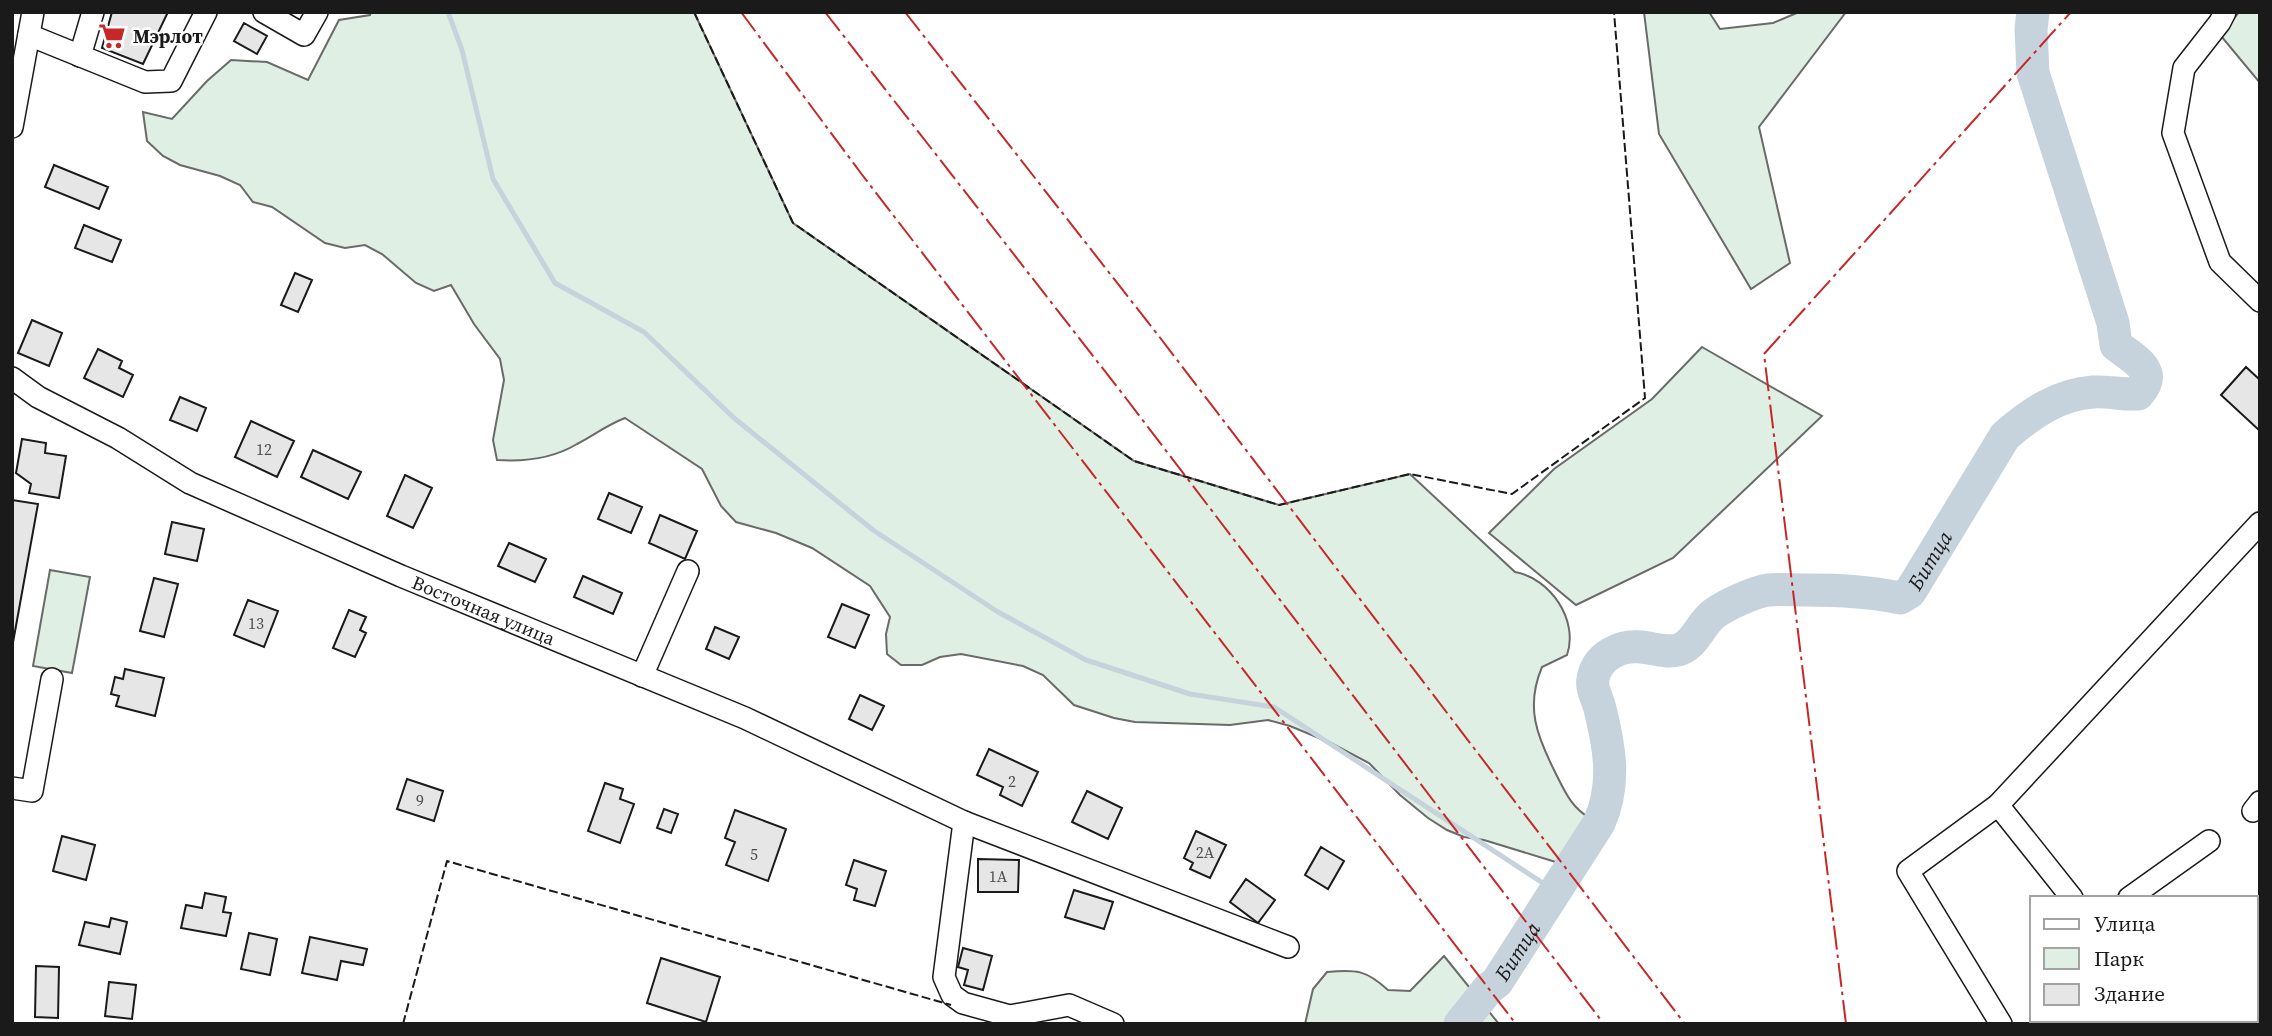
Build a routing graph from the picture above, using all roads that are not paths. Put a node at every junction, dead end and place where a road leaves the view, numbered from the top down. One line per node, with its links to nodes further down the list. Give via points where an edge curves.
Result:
1 (33, 12): 7 (street)
2 (93, 12): 8 (street)
3 (206, 12): 8 (street, via 171,81 145,82)
4 (264, 12): 5 (street, via 304,35)
5 (317, 12)
6 (2225, 12): 11 (street, via 2184,68 2173,133 2220,262)
7 (29, 35): 8 (street); 9 (street)
8 (80, 56)
9 (16, 77): 10 (street)
10 (12, 127)
11 (2260, 301)
12 (12, 378): 15 (street, Восточная улица, via 190,483)
13 (2260, 523): 18 (street)
14 (688, 571): 15 (street)
15 (642, 676): 19 (street, Восточная улица, via 745,718)
16 (52, 678): 17 (street, via 32,792)
17 (12, 788)
18 (1998, 805): 21 (street); 26 (street, via 1908,872)
19 (964, 822): 23 (street, Восточная улица); 24 (street, via 944,977 952,995 963,1003)
20 (2209, 841): 22 (street)
21 (2070, 896)
22 (2132, 896)
23 (1287, 947)
24 (1010, 1020): 25 (street, via 1069,1005)
25 (1113, 1024)
26 (2001, 1024)

